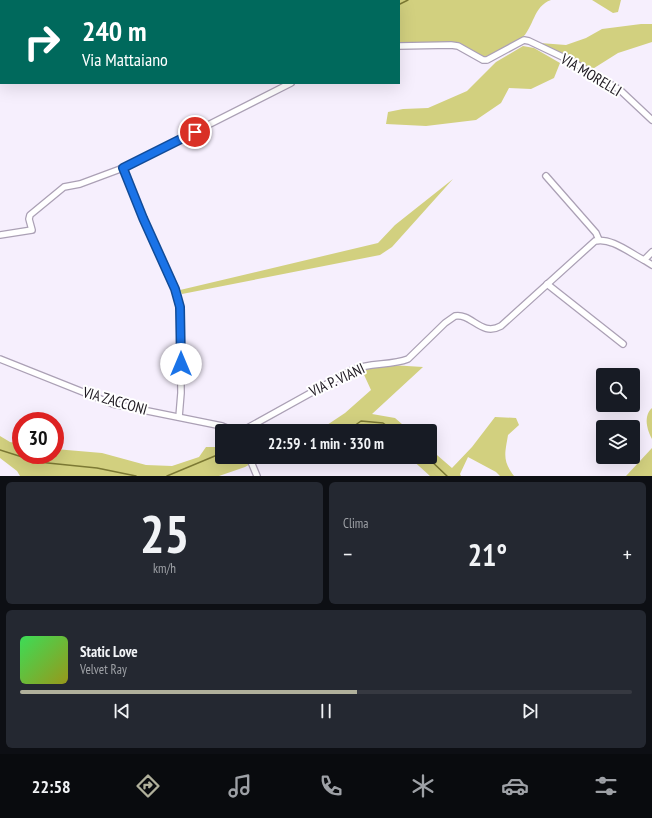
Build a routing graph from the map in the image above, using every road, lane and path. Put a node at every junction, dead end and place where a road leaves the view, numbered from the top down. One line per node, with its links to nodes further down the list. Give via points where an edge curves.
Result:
1 (400, 46): 3 (street, VIA MORELLI, via 458,46 487,60 524,40 546,48 620,90)
2 (289, 84): 4 (street)
3 (652, 120)
4 (123, 168): 6 (street, via 80,184 64,187 30,215 32,230); 14 (street, via 175,289 180,307)
5 (546, 176): 7 (street, via 596,233)
6 (0, 236)
7 (599, 240): 9 (street, via 613,243); 11 (street, VIA P. VIANI, via 591,243)
8 (652, 252): 9 (street)
9 (644, 260): 10 (street)
10 (652, 265)
11 (547, 284): 12 (street); 15 (street, VIA P. VIANI, via 495,329 486,329 465,318 455,316 408,359 356,368)
12 (622, 344)
13 (0, 359): 14 (street, VIA ZACCONI, via 113,404)
14 (179, 417): 16 (street, VIA ZACCONI)
15 (255, 424)
16 (215, 425)
17 (252, 464): 18 (street)
18 (257, 476)

